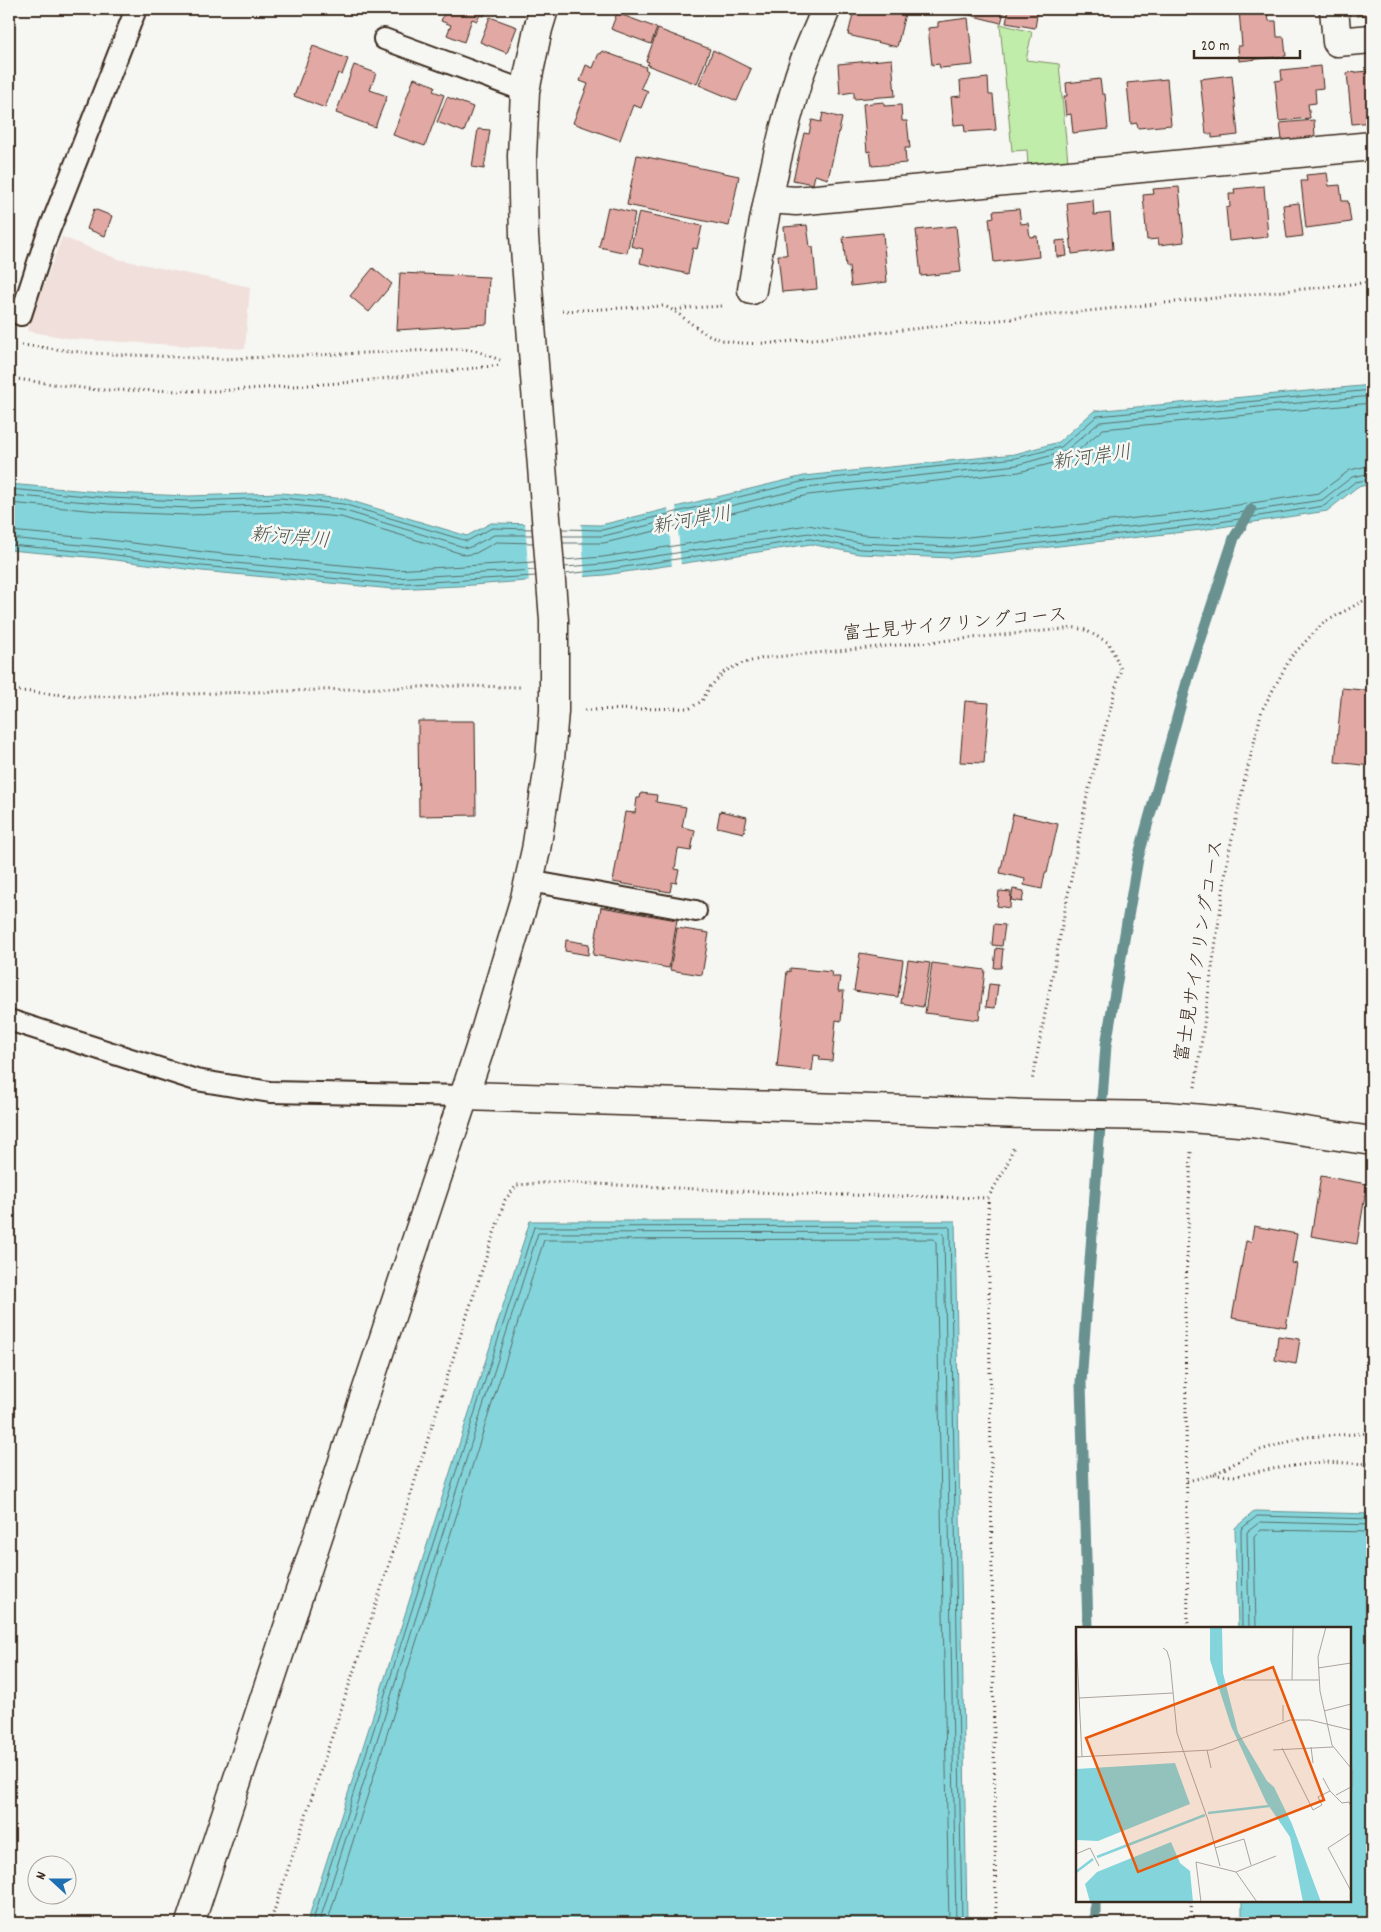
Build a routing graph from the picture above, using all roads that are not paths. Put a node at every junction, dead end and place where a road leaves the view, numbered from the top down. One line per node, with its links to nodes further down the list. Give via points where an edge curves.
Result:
1 (136, 9): 11 (lane, via 45,241)
2 (544, 9): 7 (street)
3 (826, 9): 9 (street, via 798,79)
4 (1334, 9): 6 (street, via 1337,42)
5 (384, 39): 7 (lane)
6 (1372, 39)
7 (525, 91): 12 (street, via 522,156 524,236 554,620 555,671 550,760)
8 (1372, 146): 9 (street, via 796,201)
9 (769, 199): 10 (street)
10 (752, 290)
11 (21, 315)
12 (529, 881): 13 (lane); 15 (street, via 511,951)
13 (696, 911)
14 (9, 1020): 15 (lane, via 196,1080 270,1092)
15 (465, 1096): 16 (street, via 1031,1114 1184,1109 1251,1124); 17 (street)
16 (1372, 1141)
17 (190, 1923)

